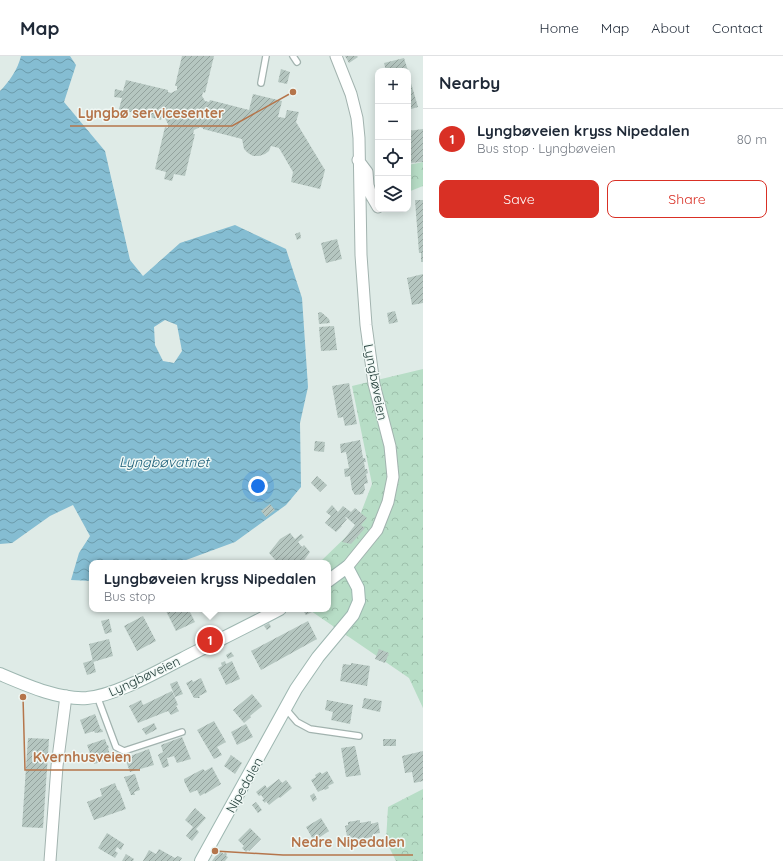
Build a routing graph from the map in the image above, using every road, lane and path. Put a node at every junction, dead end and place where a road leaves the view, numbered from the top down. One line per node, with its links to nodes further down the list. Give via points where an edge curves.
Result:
1 (266, 56): 5 (lane)
2 (293, 56): 4 (lane)
3 (336, 56): 6 (street, Lyngbøveien, via 355,112)
4 (297, 62)
5 (261, 83)
6 (358, 160): 7 (street, Lyngbøveien, via 367,172 368,185); 8 (street, Lyngbøveien, via 360,255 366,326 374,384 390,446 393,477 388,502 376,530)
7 (375, 202)
8 (348, 567): 9 (street, Lyngbøveien); 14 (street, Nipedalen, via 358,588 359,601 353,615 306,673)
9 (331, 579)
10 (274, 612): 13 (street, Lyngbøveien, via 151,675)
11 (0, 674): 12 (street, Lyngbøveien, via 33,688)
12 (66, 696): 13 (street, Lyngbøveien); 17 (street, via 57,766)
13 (97, 696): 15 (lane, via 116,747 124,751)
14 (285, 708): 16 (lane, via 297,722 310,729); 18 (street, Nipedalen)
15 (182, 732)
16 (359, 736)
17 (50, 861)
18 (201, 861)

